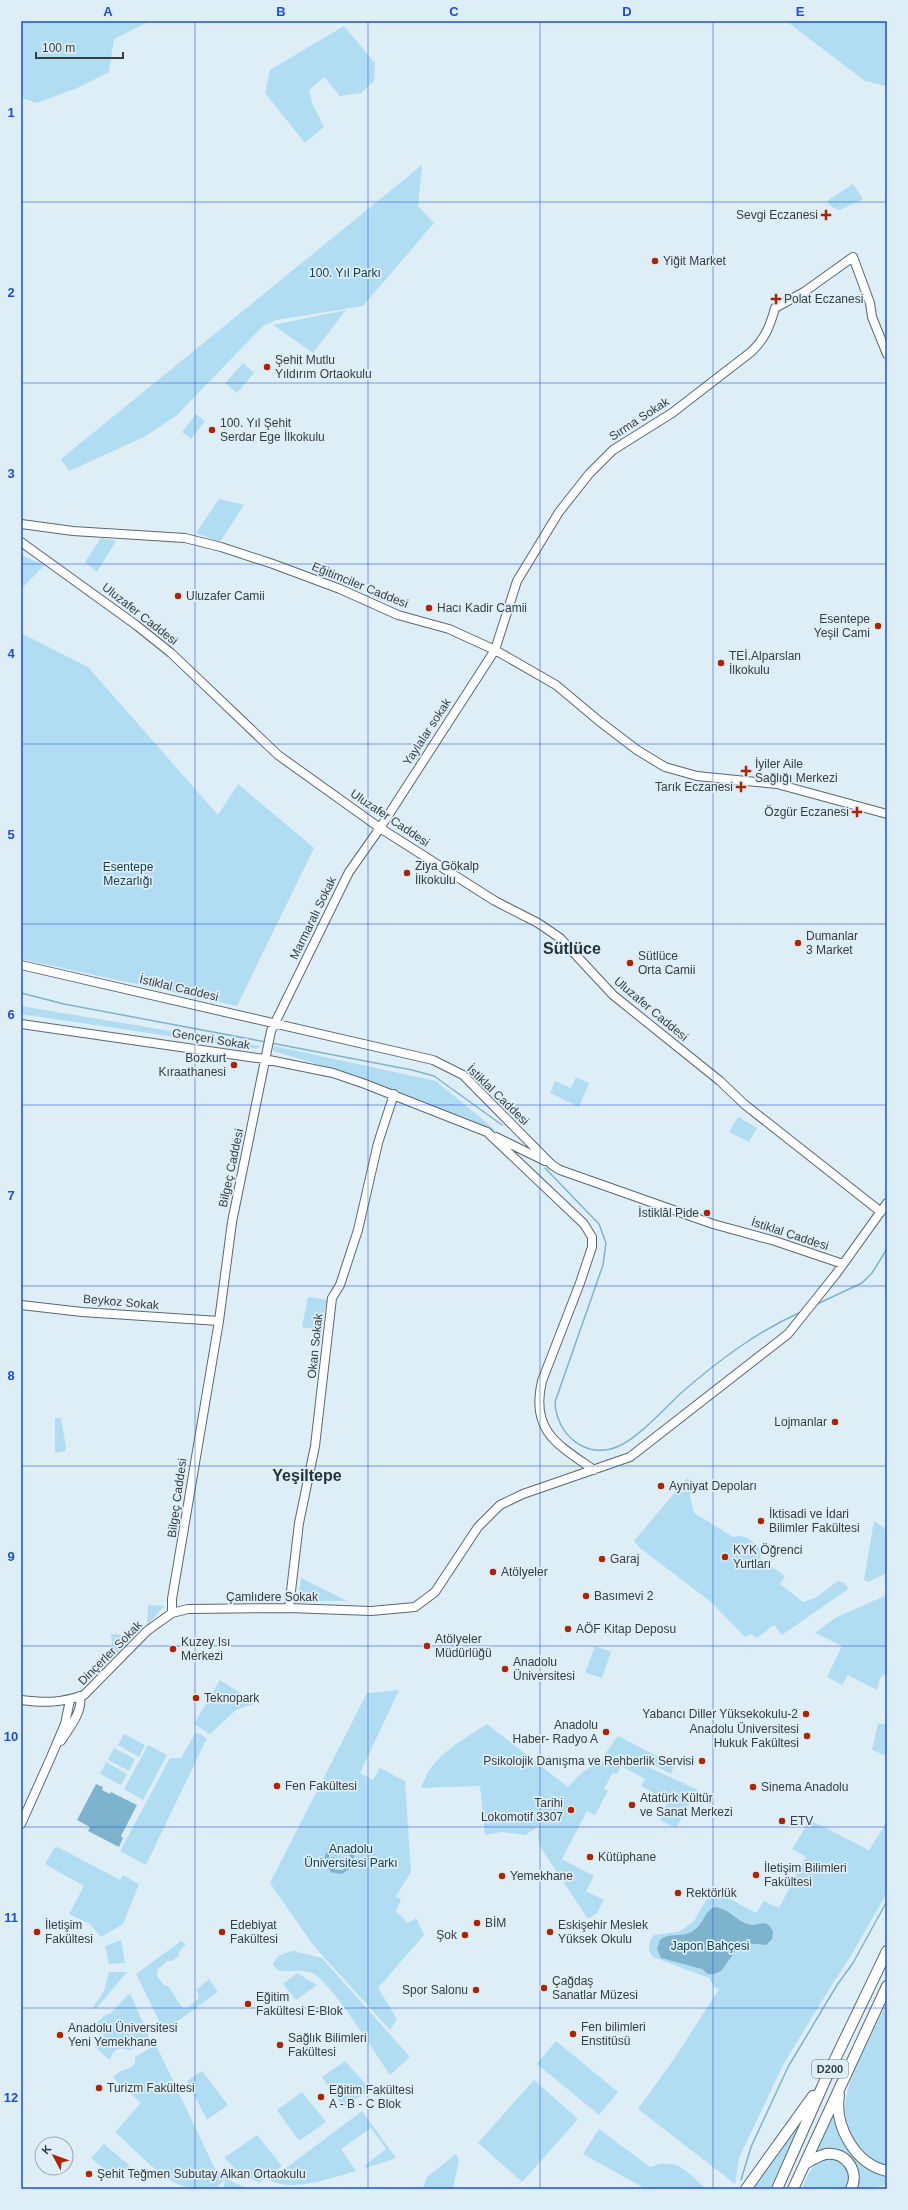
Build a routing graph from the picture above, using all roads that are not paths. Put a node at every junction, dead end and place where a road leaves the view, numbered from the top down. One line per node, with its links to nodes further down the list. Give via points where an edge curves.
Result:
1 (887, 354): 4 (street, Sırma Sokak, via 853,258 804,292 775,308 769,330 751,352 672,413 613,450 589,474 559,512 517,581)
2 (21, 524): 4 (street, Eğitimciler Caddesi, via 73,531 185,538 221,547 340,589 398,615 449,629)
3 (21, 542): 6 (street, Uluzafer Caddesi, via 142,629 171,653 278,755)
4 (495, 650): 5 (street, Eğitimciler Caddesi, via 556,685 637,750 665,766 693,775 777,784); 6 (street, Yaylalar sokak)
5 (887, 814)
6 (380, 828): 8 (street, Marmaralı Sokak, via 350,872); 15 (street, Uluzafer Caddesi, via 560,938 613,995 720,1081 744,1104)
7 (21, 965): 8 (street, İstiklal Caddesi)
8 (275, 1022): 10 (street, Bilgeç Caddesi, via 270,1031); 13 (street, İstiklal Caddesi, via 322,1036 432,1060 464,1075)
9 (21, 1024): 10 (street, Gençeri Sokak)
10 (264, 1059): 11 (street, Gençeri Sokak, via 333,1073); 18 (street, Bilgeç Caddesi, via 249,1147 232,1222)
11 (394, 1094): 12 (street, Gençeri Sokak); 20 (street, Okan Sokak, via 378,1142 358,1230 340,1285 332,1298 315,1446 299,1523)
12 (487, 1132): 13 (street, Gençeri Sokak); 19 (street, via 584,1224 592,1237 592,1247 580,1283 542,1381 539,1413 551,1437)
13 (552, 1165): 16 (street, İstiklal Caddesi, via 584,1179 713,1224)
14 (887, 1203): 15 (street)
15 (881, 1212): 16 (street)
16 (843, 1264): 19 (street, Çamlıdere Sokak, via 792,1331 639,1452 625,1460)
17 (21, 1305): 18 (street, Beykoz Sokak, via 82,1312)
18 (219, 1321): 21 (street, Bilgeç Caddesi, via 199,1430 188,1513 172,1599)
19 (594, 1470): 20 (street, Çamlıdere Sokak, via 529,1492 500,1505 478,1527 435,1592 415,1607 371,1610)
20 (289, 1608): 21 (street, Çamlıdere Sokak, via 201,1608)
21 (172, 1613): 22 (street, Dinçerler Sokak, via 147,1631)
22 (82, 1696): 24 (street, Dinçerler Sokak); 25 (street, via 76,1717)
23 (21, 1700): 24 (street, Dinçerler Sokak, via 49,1703)
24 (70, 1700): 25 (street, via 65,1724)
25 (51, 1757): 26 (street)
26 (21, 1824)
27 (887, 1946): 29 (highway)
28 (887, 1951): 29 (highway, D200)
29 (871, 1984): 31 (highway, D200)
30 (887, 1986): 32 (highway, D200)
31 (827, 2076): 35 (highway); 36 (highway, D200)
32 (842, 2082): 33 (highway, D200); 34 (highway, via 838,2102 840,2123 847,2139 870,2163)
33 (805, 2164): 37 (highway, D200); 38 (highway, via 827,2154 842,2157 852,2165 855,2182)
34 (887, 2171)
35 (746, 2189)
36 (777, 2189)
37 (793, 2189)
38 (851, 2189)

